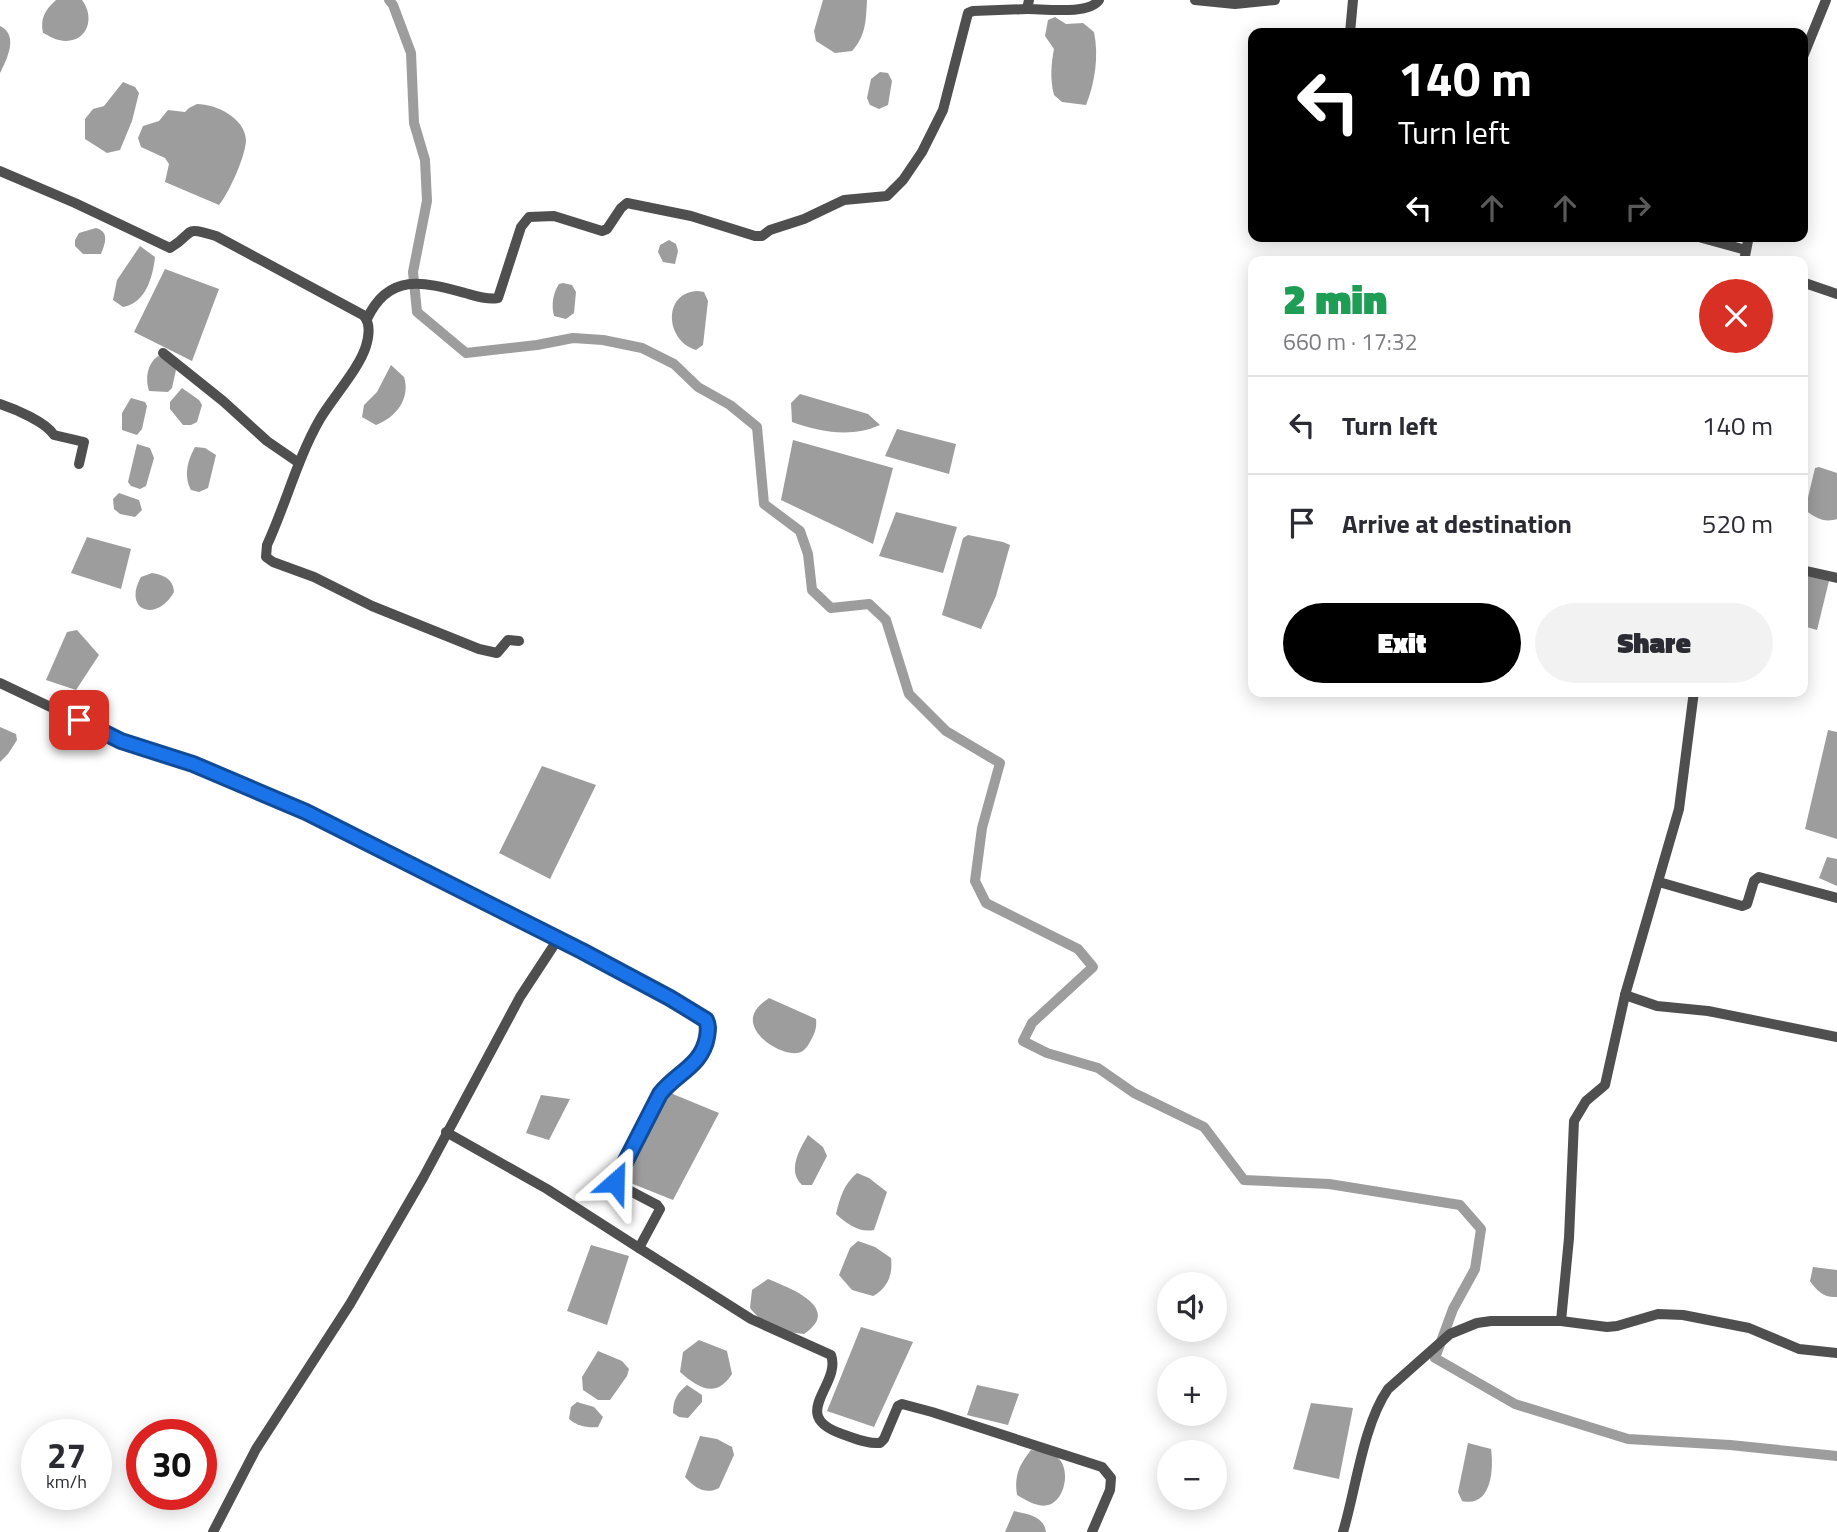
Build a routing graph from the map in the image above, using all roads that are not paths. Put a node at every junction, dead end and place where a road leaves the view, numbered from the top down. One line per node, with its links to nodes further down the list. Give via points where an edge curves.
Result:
1 (1099, 0): 6 (street, via 1086,9)
2 (1195, 0): 3 (street, via 1235,4)
3 (1275, 0)
4 (1353, 0): 7 (street)
5 (1826, 0): 8 (street)
6 (1028, 4): 14 (street, via 968,13 943,110 922,152 890,194 844,200 762,236 627,203 602,231 554,216 529,217 521,227 498,298 402,284 378,300)
7 (1350, 28)
8 (1808, 44)
9 (0, 171): 14 (street, via 170,248 194,229 216,236)
10 (1711, 242): 11 (street)
11 (1745, 255)
12 (1808, 284): 13 (street)
13 (1837, 294)
14 (367, 319): 17 (street, via 367,343 361,358 320,420)
15 (163, 354): 17 (street)
16 (0, 404): 18 (street, via 51,429 54,435 84,442)
17 (299, 463): 21 (street, via 267,545 267,557 273,562 479,649 496,653 508,640)
18 (79, 464)
19 (1808, 571): 20 (street)
20 (1837, 578)
21 (519, 641)
22 (0, 682): 26 (street, via 121,741 193,764 306,812)
23 (1693, 697): 24 (street, via 1679,809)
24 (1659, 882): 25 (street, via 1742,906 1759,877); 27 (street)
25 (1837, 898)
26 (558, 939): 29 (street, via 520,997); 30 (street, via 708,1022 701,1055 660,1094 615,1180 660,1209)
27 (1625, 995): 28 (street, via 1657,1006 1708,1011); 31 (street, via 1605,1085 1586,1101 1574,1121)
28 (1837, 1037)
29 (446, 1132): 30 (street); 33 (street, via 350,1304 256,1449)
30 (639, 1248): 34 (street, via 751,1319 831,1355 833,1366 817,1409 825,1427 880,1443 902,1404 1102,1467 1111,1478 1110,1490)
31 (1561, 1321): 32 (street, via 1617,1326 1658,1314 1683,1315 1749,1328 1799,1349); 35 (street, via 1477,1322 1450,1334 1388,1389 1373,1420)
32 (1837, 1353)
33 (213, 1532)
34 (1092, 1532)
35 (1343, 1532)

